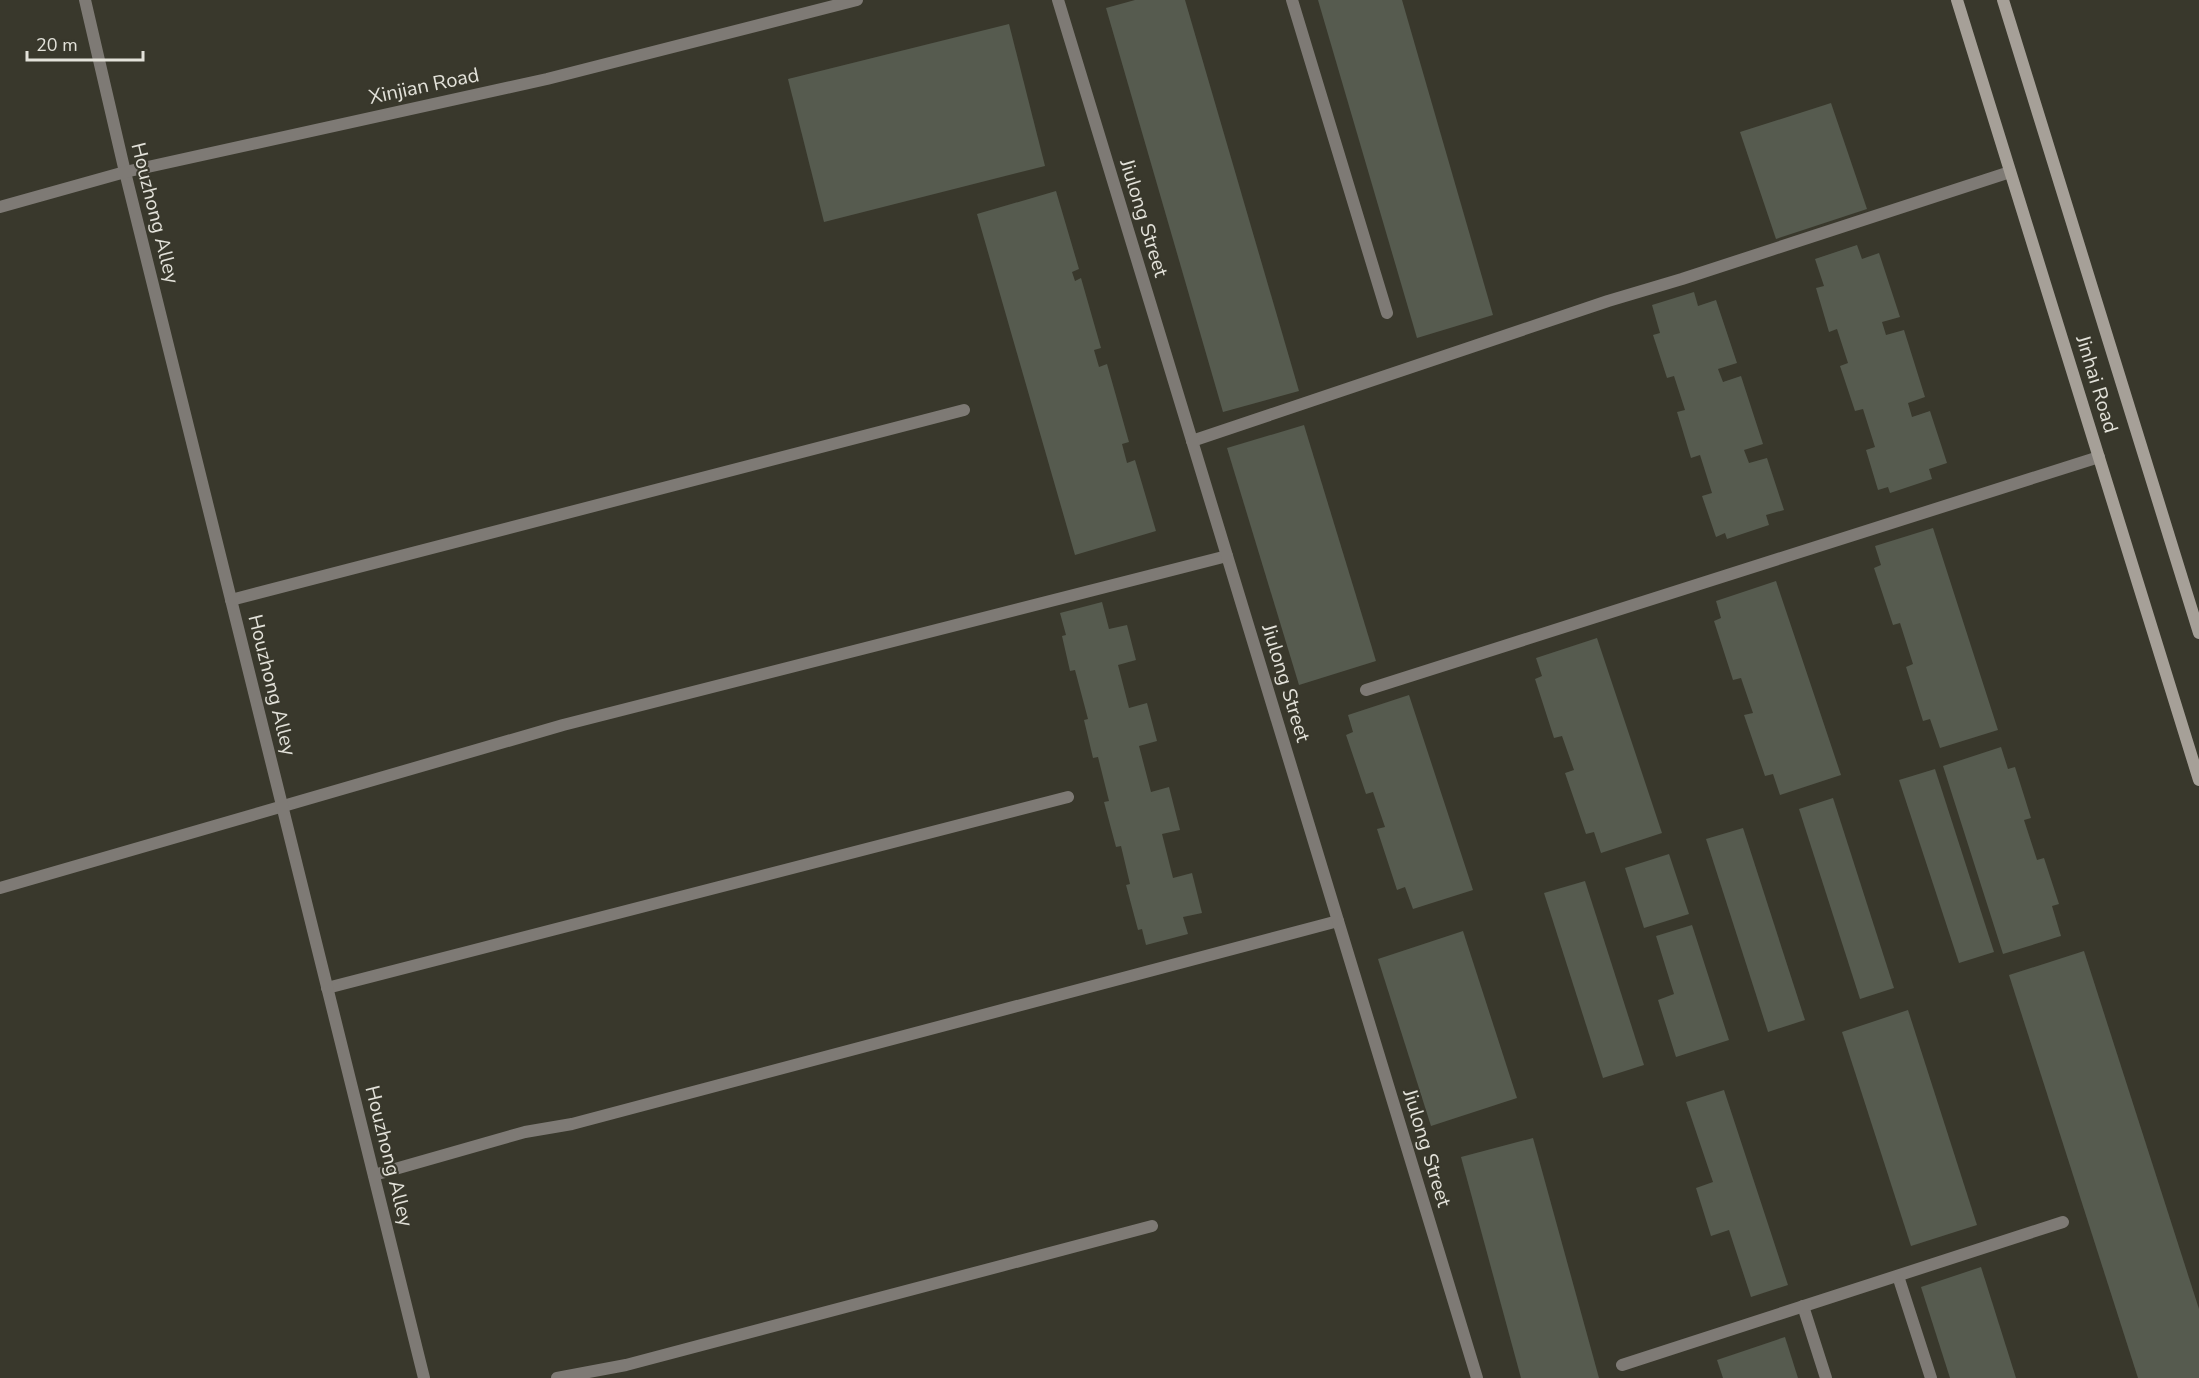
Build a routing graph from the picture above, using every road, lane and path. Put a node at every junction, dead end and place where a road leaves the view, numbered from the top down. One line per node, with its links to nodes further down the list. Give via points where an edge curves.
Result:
1 (85, 0): 7 (street, Houzhong Alley)
2 (857, 0): 7 (street, Xinjian Road, via 547,79)
3 (1058, 0): 12 (street, Jiulong Street)
4 (1292, 0): 10 (street)
5 (1957, 0): 8 (main road, Jinhai Road)
6 (2003, 0): 16 (main road, Jinhai Road)
7 (125, 172): 9 (street, Xinjian Road); 15 (street, Houzhong Alley)
8 (2010, 172): 12 (street, via 1608,301); 13 (main road, Jinhai Road)
9 (0, 207)
10 (1387, 313)
11 (964, 410): 15 (street)
12 (1192, 441): 14 (street, Jiulong Street)
13 (2099, 457): 17 (street); 18 (main road, Jinhai Road)
14 (1227, 556): 20 (street, via 562,725); 22 (street, Jiulong Street)
15 (231, 600): 20 (street, Houzhong Alley)
16 (2199, 633)
17 (1366, 690)
18 (2199, 780)
19 (1068, 797): 23 (street)
20 (282, 806): 21 (street); 23 (street, Houzhong Alley)
21 (0, 888)
22 (1338, 921): 24 (street, via 572,1124 525,1132); 32 (street, Jiulong Street)
23 (327, 988): 24 (street, Houzhong Alley)
24 (374, 1175): 30 (street, Houzhong Alley)
25 (2063, 1222): 27 (street)
26 (1152, 1226): 31 (street, via 626,1365)
27 (1898, 1276): 28 (street); 34 (street)
28 (1803, 1306): 29 (street); 33 (street)
29 (1623, 1365)
30 (424, 1378)
31 (558, 1378)
32 (1477, 1378)
33 (1826, 1378)
34 (1931, 1378)

